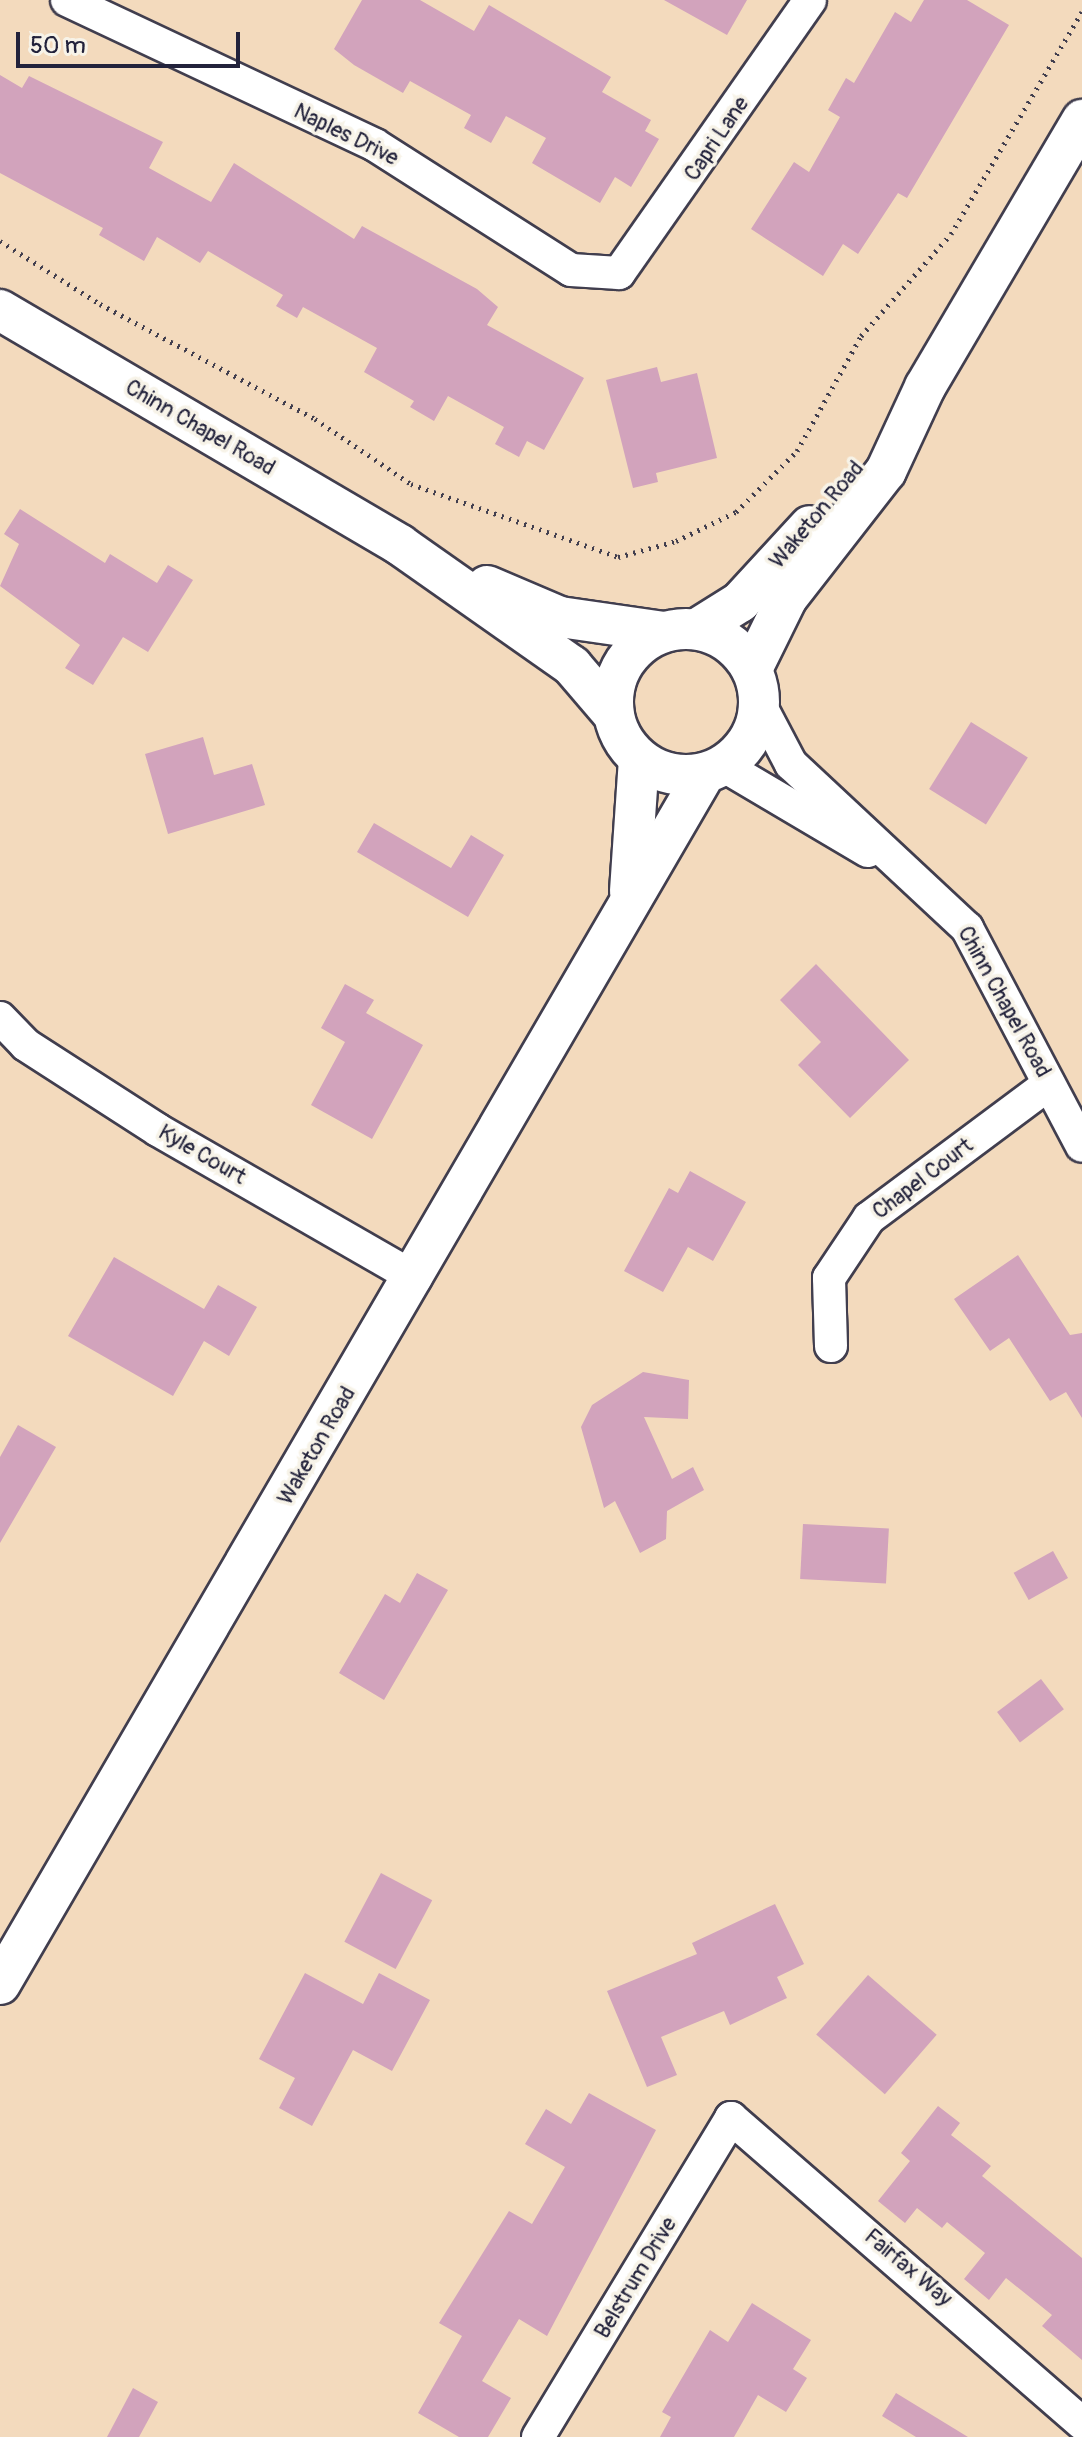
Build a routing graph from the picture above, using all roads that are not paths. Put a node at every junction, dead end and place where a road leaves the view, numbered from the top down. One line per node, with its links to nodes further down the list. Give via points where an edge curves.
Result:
1 (67, 0): 4 (street, Naples Drive, via 375,145 571,270)
2 (810, 0): 4 (street, Capri Lane)
3 (1082, 120): 6 (street, Waketon Road)
4 (619, 273)
5 (0, 310): 7 (street, Chinn Chapel Road)
6 (925, 387): 8 (street, Waketon Road, via 760,583); 9 (street, Waketon Road, via 886,471 787,598)
7 (400, 545): 8 (street, Chinn Chapel Road, via 560,617); 10 (street, Chinn Chapel Road, via 572,666)
8 (680, 631): 9 (street, via 728,641); 10 (street, via 625,662)
9 (756, 687): 12 (street, via 749,740); 13 (street, Chinn Chapel Road, via 791,764)
10 (613, 714): 11 (street)
11 (639, 760): 12 (street, via 672,775); 14 (street, Waketon Road)
12 (714, 770): 13 (street, Chinn Chapel Road); 14 (street, Waketon Road)
13 (912, 869): 16 (street, Chinn Chapel Road, via 967,928)
14 (629, 907): 18 (street, Waketon Road)
15 (0, 1018): 18 (street, Kyle Court, via 26,1045 158,1130)
16 (1049, 1084): 17 (street, Chinn Chapel Road); 19 (street, Chapel Court, via 869,1218 829,1278)
17 (1082, 1146)
18 (415, 1278): 20 (street, Waketon Road)
19 (831, 1346)
20 (0, 1984)
21 (731, 2118): 22 (street, Fairfax Way); 23 (street, Belstrum Drive)
22 (1082, 2423)
23 (538, 2437)

